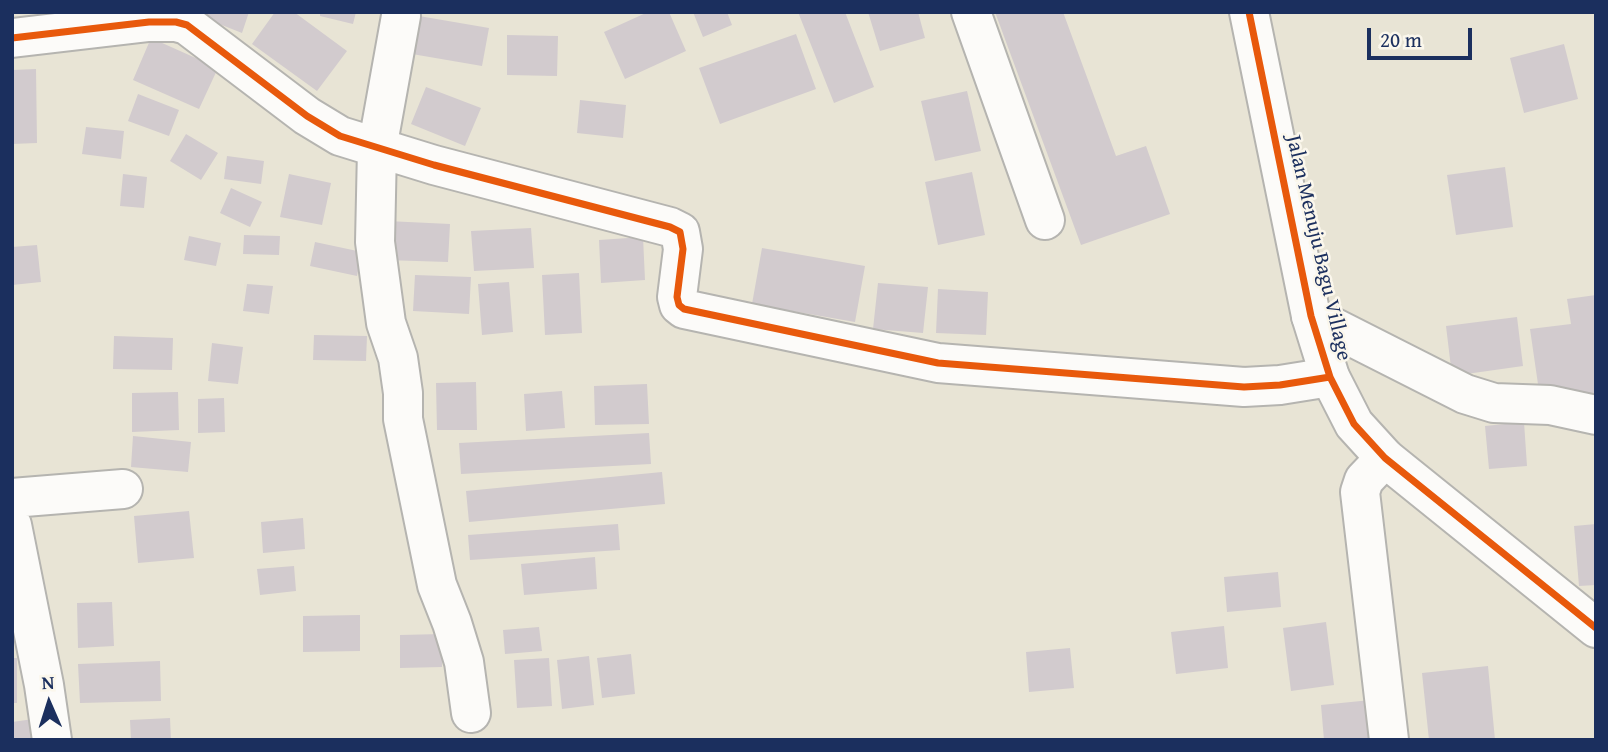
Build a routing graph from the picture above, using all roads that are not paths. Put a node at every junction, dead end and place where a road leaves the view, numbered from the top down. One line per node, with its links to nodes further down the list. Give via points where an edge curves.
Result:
1 (971, 12): 6 (street)
2 (1249, 12): 7 (street, Jalan Menuju Bagu Village)
3 (407, 14): 5 (street)
4 (12, 38): 5 (street, via 149,22 187,25 323,127)
5 (377, 149): 7 (street, via 680,232 683,249 677,297 684,309 945,364 1244,387 1280,385); 14 (street, via 375,242 386,323 398,358 403,419 437,585 464,662)
6 (1045, 220)
7 (1321, 349): 8 (street, via 1494,402 1550,405); 9 (street, Jalan Menuju Bagu Village, via 1354,424)
8 (1596, 415)
9 (1385, 458): 13 (street, Jalan Menuju Bagu Village); 16 (street, via 1364,480 1360,492)
10 (123, 489): 11 (street)
11 (12, 498)
12 (12, 525): 15 (street)
13 (1596, 628)
14 (471, 713)
15 (52, 740)
16 (1390, 740)

